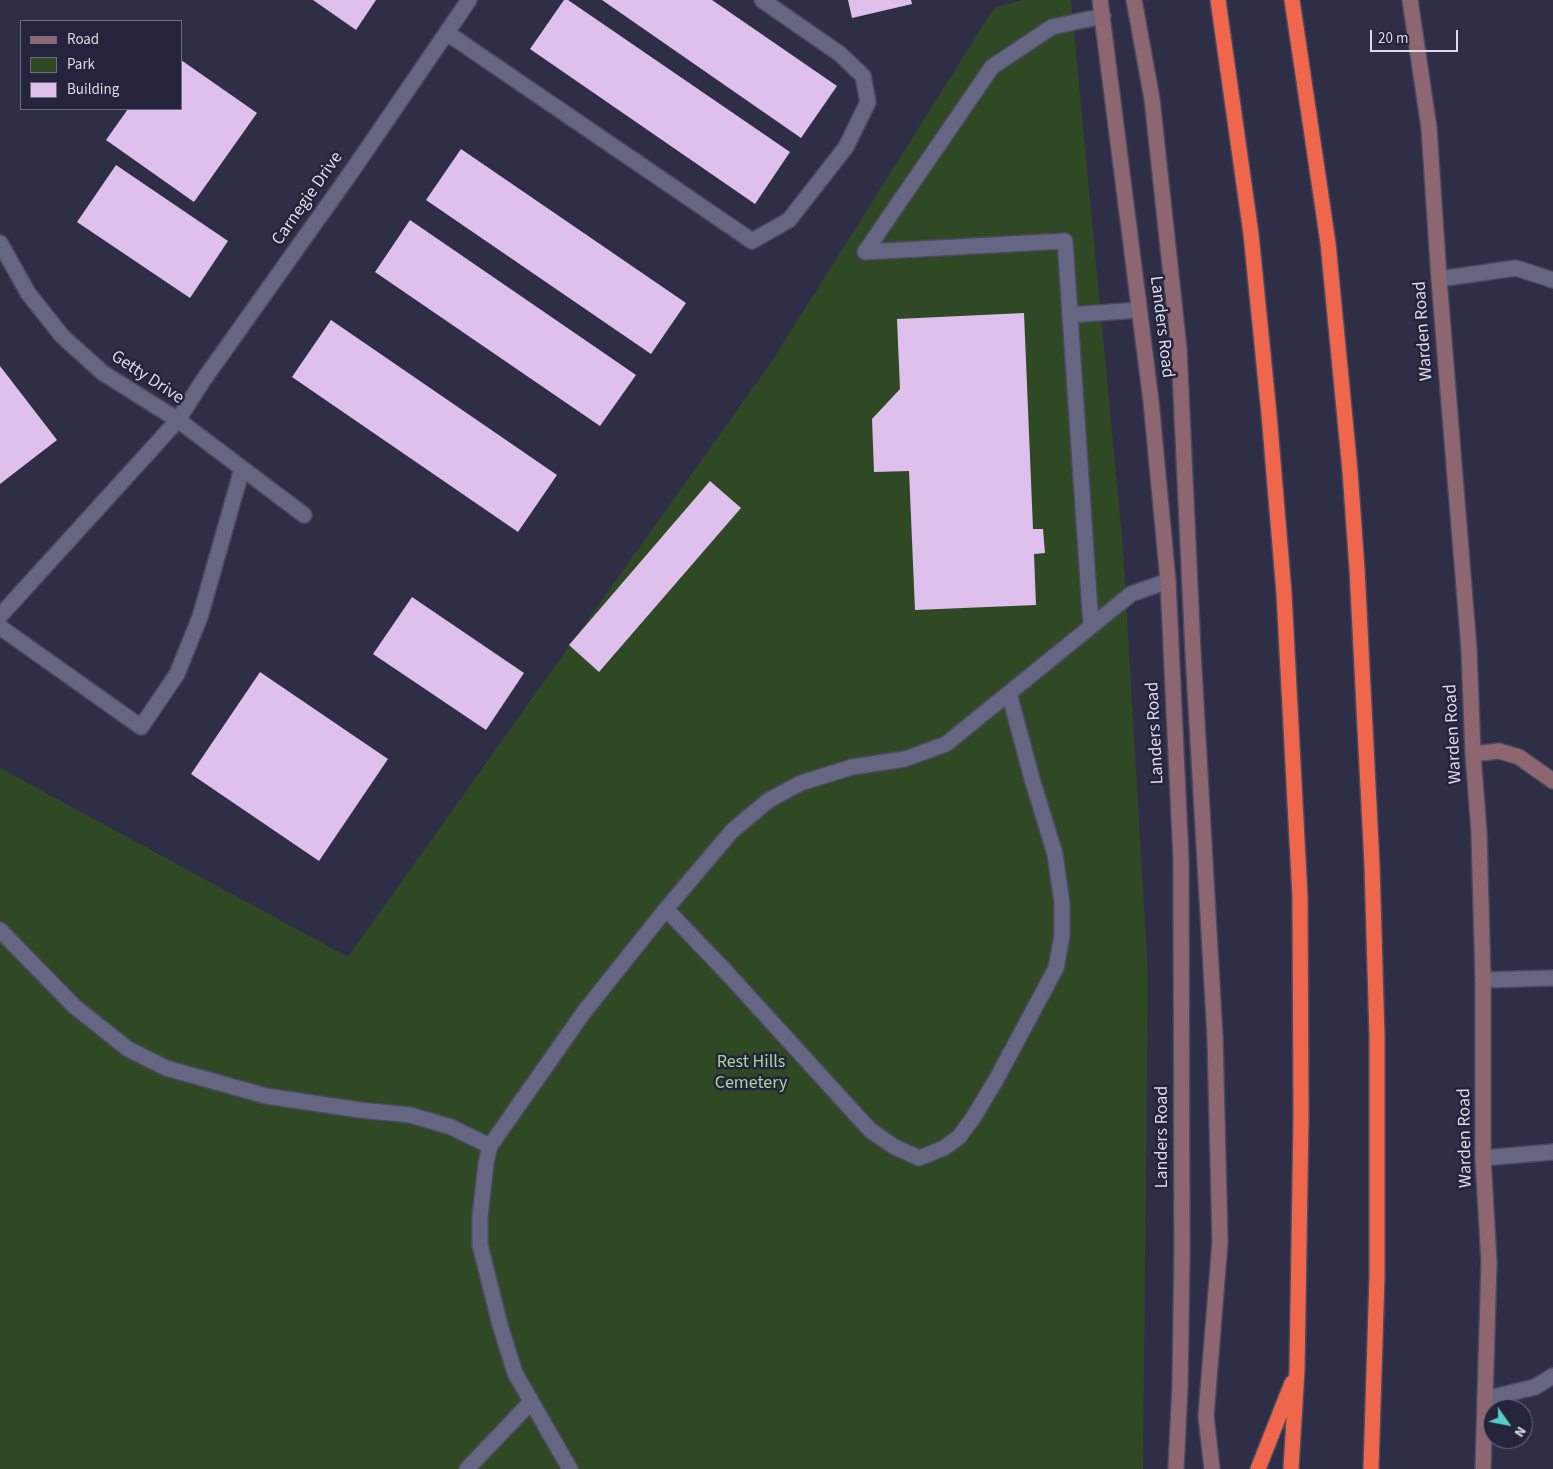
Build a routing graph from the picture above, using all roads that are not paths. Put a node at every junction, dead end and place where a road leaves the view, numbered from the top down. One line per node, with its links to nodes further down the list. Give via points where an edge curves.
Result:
1 (469, 0): 9 (street, Carnegie Drive)
2 (762, 0): 9 (street, via 840,54 863,76 868,102 846,147 789,220 752,241)
3 (1100, 0): 8 (main road, Landers Road)
4 (1134, 0): 40 (main road, via 1152,99 1179,349 1215,1037 1220,1242 1206,1416)
5 (1218, 0): 32 (highway, via 1251,234 1284,593 1300,897)
6 (1292, 0): 43 (highway, via 1328,243 1358,589 1377,1037 1377,1274)
7 (1410, 0): 11 (main road, Warden Road, via 1429,128)
8 (1103, 16): 13 (main road, Landers Road); 14 (street, via 1052,27 992,67 865,252 1066,241)
9 (447, 33): 15 (street, Carnegie Drive)
10 (0, 243): 15 (street, Getty Drive, via 28,293 62,336 103,373)
11 (1439, 279): 12 (street, via 1516,268); 23 (main road, Warden Road, via 1469,649)
12 (1553, 280)
13 (1139, 310): 14 (street); 18 (main road, Landers Road)
14 (1070, 315): 20 (street)
15 (178, 420): 16 (street, Getty Drive); 19 (street, Carnegie Drive)
16 (242, 468): 17 (street, Getty Drive); 21 (street, via 197,626 177,674 141,727)
17 (304, 515)
18 (1168, 581): 20 (street, via 1131,594); 39 (main road, Landers Road, via 1181,868 1182,1252)
19 (0, 616)
20 (1091, 626): 22 (street)
21 (0, 627)
22 (1009, 693): 25 (street, via 946,744 905,759 852,767 810,780 769,800 732,831); 25 (street, via 1055,854 1062,902 1062,936 1056,968 996,1080 959,1137 944,1148 919,1158 870,1130)
23 (1473, 754): 24 (main road, via 1499,751 1519,758); 28 (main road, Warden Road, via 1479,832)
24 (1553, 781)
25 (666, 909): 29 (street, via 584,1012)
26 (0, 930): 29 (street, via 74,1006 128,1049 166,1068 266,1096 410,1115 451,1127)
27 (1553, 978): 28 (street)
28 (1483, 980): 31 (main road, Warden Road)
29 (490, 1146): 35 (street, via 480,1217 480,1245 515,1373)
30 (1553, 1152): 31 (street)
31 (1483, 1158): 34 (main road, Warden Road, via 1489,1262)
32 (1297, 1370): 41 (highway); 42 (highway)
33 (1553, 1376): 34 (street, via 1535,1387)
34 (1486, 1399)
35 (531, 1402): 37 (street); 38 (street)
36 (1484, 1449): 44 (main road, Warden Road)
37 (467, 1469)
38 (570, 1469)
39 (1176, 1469)
40 (1212, 1469)
41 (1258, 1469)
42 (1291, 1469)
43 (1371, 1469)
44 (1483, 1469)

